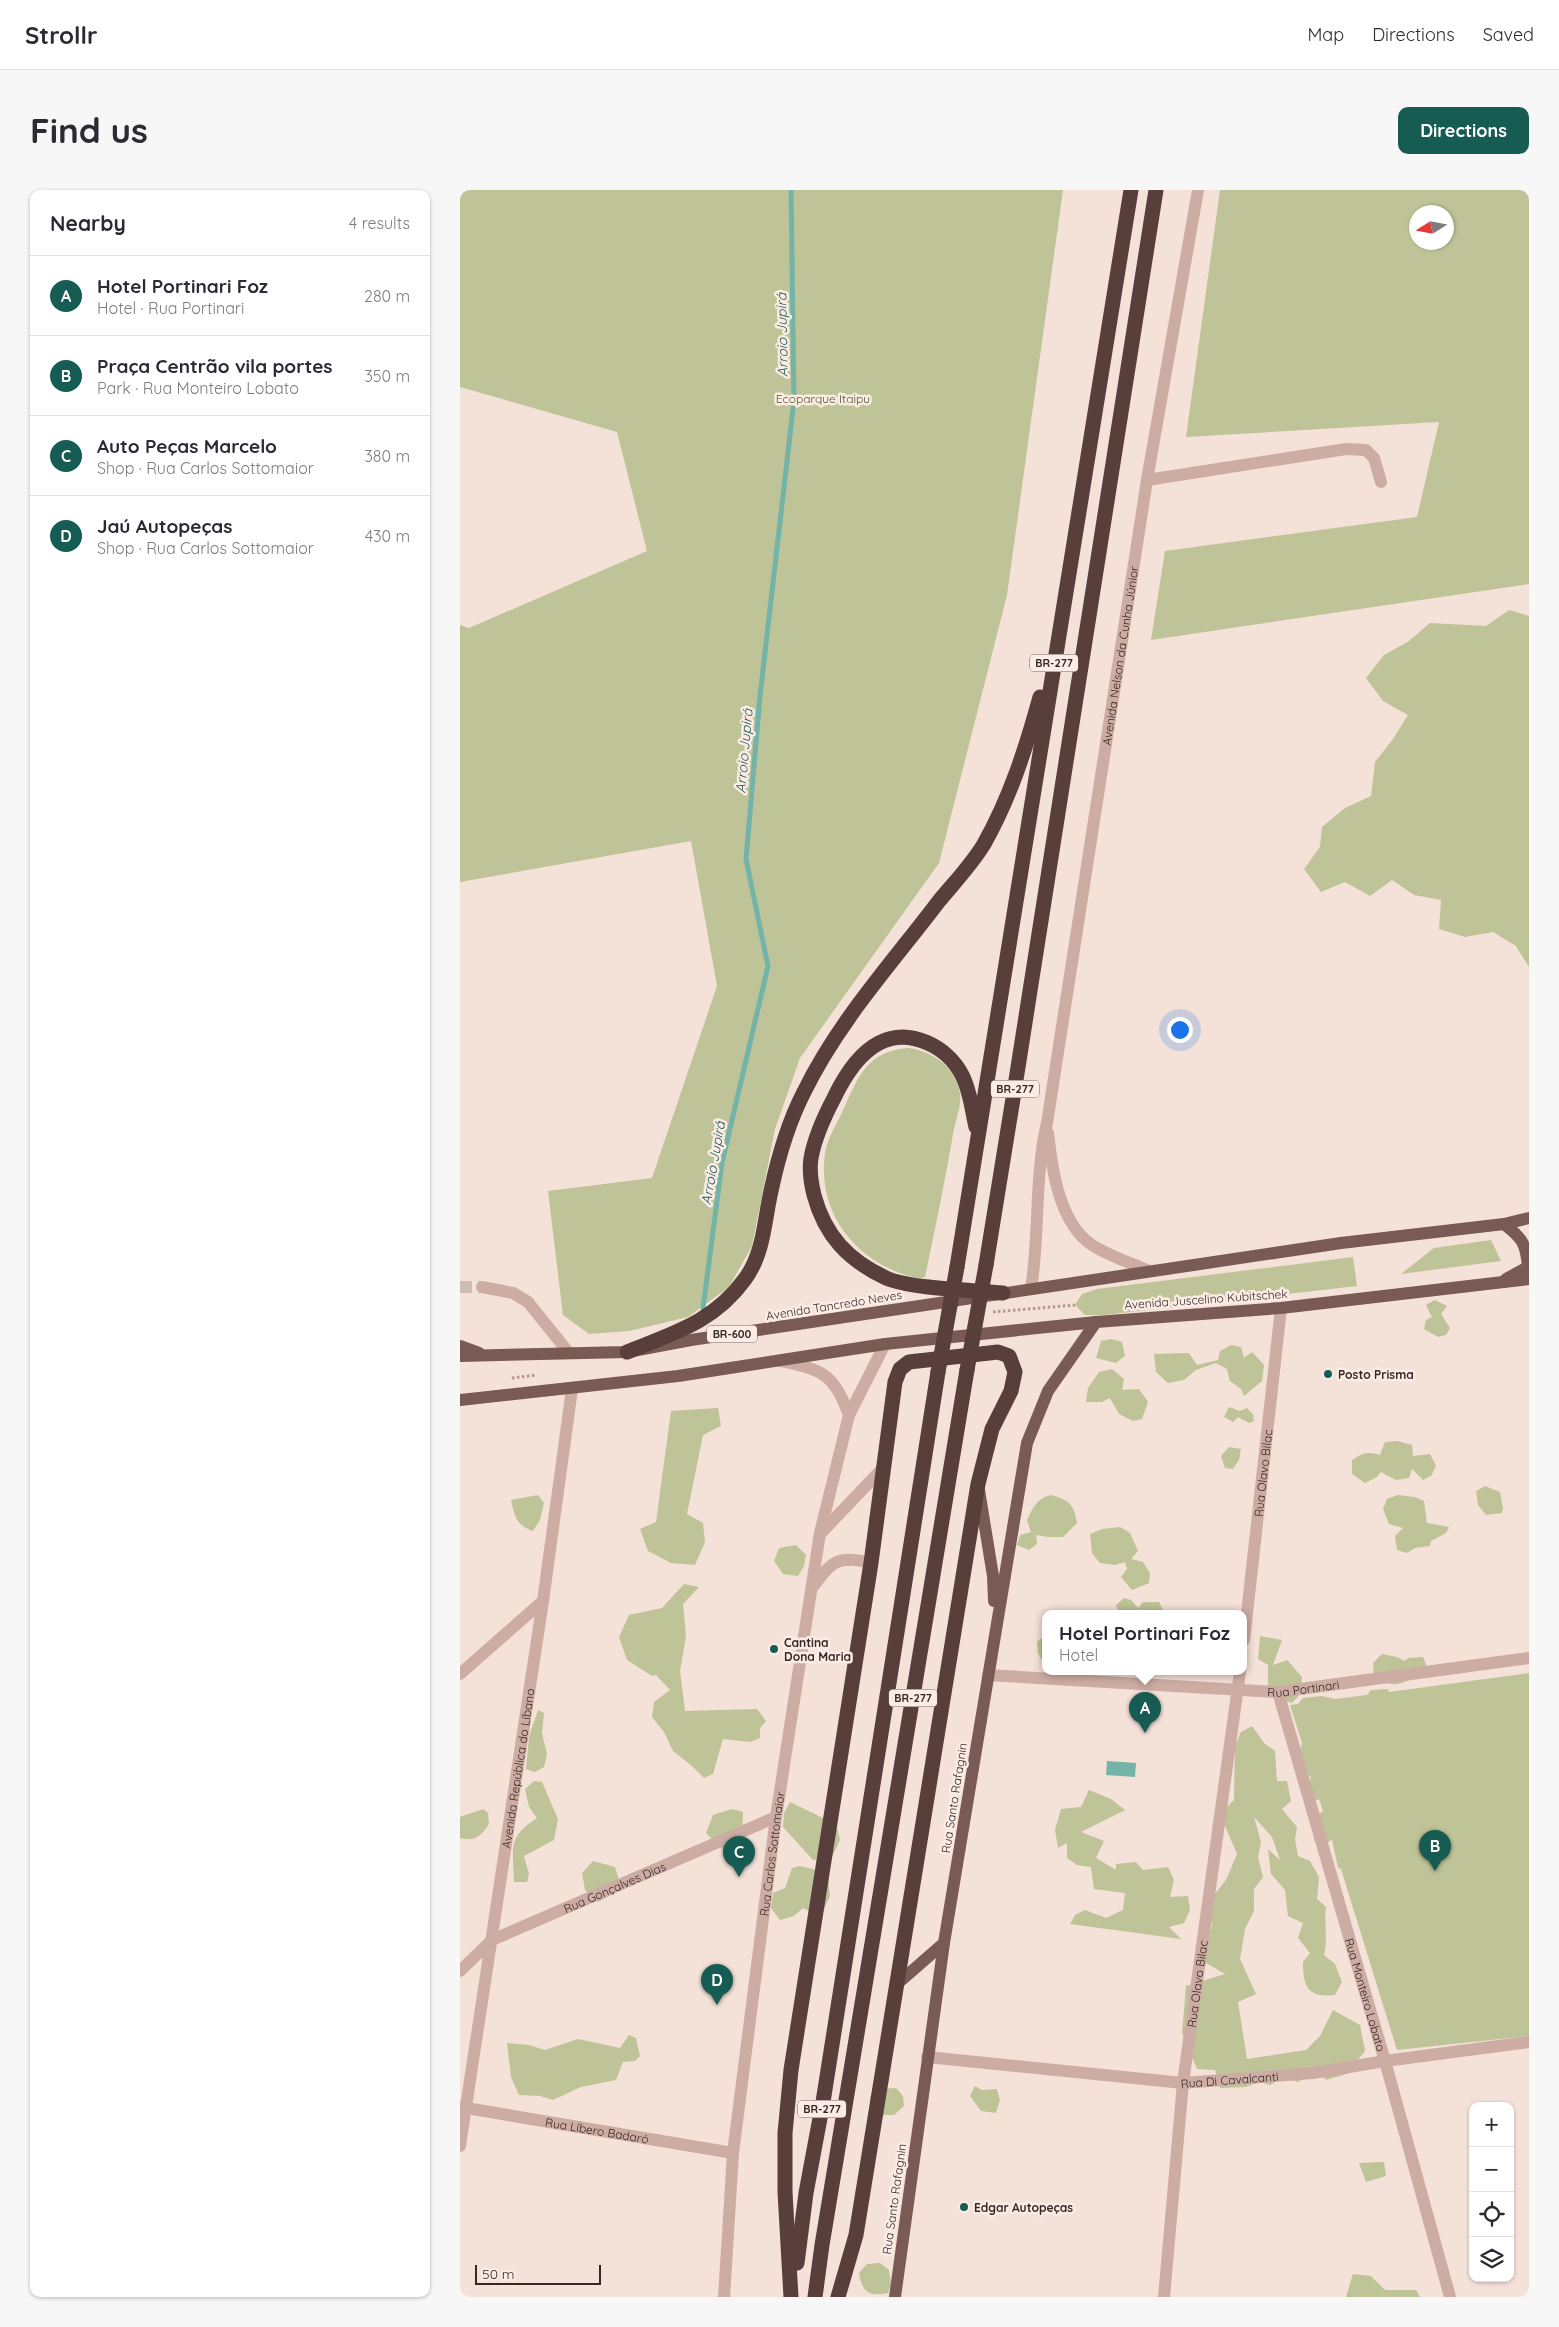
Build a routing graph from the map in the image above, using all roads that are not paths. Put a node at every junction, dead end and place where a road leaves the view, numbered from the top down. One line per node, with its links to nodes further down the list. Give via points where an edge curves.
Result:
1 (1131, 190): 6 (highway, BR-277)
2 (1156, 190): 57 (highway, BR-277, bridge, via 1043,914)
3 (1198, 190): 4 (street, Avenida Nelson da Cunha Júnior)
4 (1148, 480): 5 (street, via 1346,449 1366,450 1374,458); 7 (street, Avenida Nelson da Cunha Júnior)
5 (1380, 482)
6 (1061, 619): 8 (highway, BR-277); 21 (highway, via 1024,754 983,846 840,1029 802,1094 785,1140 762,1244 754,1264 730,1300 716,1311 691,1327)
7 (1047, 1123): 11 (street, Avenida Nelson da Cunha Júnior, via 1053,1172 1064,1206 1079,1232 1092,1245); 15 (street, Avenida Nelson da Cunha Júnior, via 1038,1177 1038,1224)
8 (978, 1136): 16 (highway, via 962,1075 945,1052 927,1041 900,1038 880,1042 865,1052 844,1077 821,1123 811,1159 810,1179 828,1231 841,1247 864,1265 888,1278 912,1283); 56 (highway, BR-277, bridge, via 806,2193)
9 (1529, 1218): 10 (main road)
10 (1504, 1224): 11 (main road, via 1341,1243); 13 (main road, via 1520,1236 1526,1249 1528,1267)
11 (1149, 1271): 15 (main road)
12 (1529, 1279): 13 (main road, Avenida Juscelino Kubitschek)
13 (1500, 1283): 17 (main road, Avenida Juscelino Kubitschek)
14 (482, 1287): 22 (street, via 513,1293 528,1302)
15 (1031, 1289): 16 (main road)
16 (1003, 1293): 21 (main road, Avenida Tancredo Neves / BR-600)
17 (1281, 1308): 18 (main road, Avenida Juscelino Kubitschek); 35 (street, Rua Olavo Bilac)
18 (1096, 1322): 19 (main road, Avenida Juscelino Kubitschek); 36 (main road, Rua Santo Rafagnin, via 1048,1391 1027,1443)
19 (885, 1344): 25 (main road); 28 (street, Rua Carlos Sottomaior)
20 (460, 1346): 23 (main road)
21 (627, 1352): 22 (main road, Avenida Tancredo Neves / BR-600)
22 (569, 1353): 23 (main road, Avenida Tancredo Neves / BR-600)
23 (486, 1355): 24 (main road, Avenida Tancredo Neves / BR-600)
24 (460, 1356)
25 (777, 1360): 26 (main road); 28 (street, via 806,1366 832,1380)
26 (572, 1389): 27 (main road); 34 (street, Avenida República do Líbano)
27 (460, 1400)
28 (849, 1415): 31 (street, Rua Carlos Sottomaior)
29 (884, 1468): 30 (highway, via 895,1382 900,1369 909,1362 998,1352 1008,1356 1015,1372 1011,1391 992,1429); 31 (street); 32 (highway)
30 (978, 1484): 36 (main road, via 994,1576); 47 (highway)
31 (820, 1533): 33 (street, Rua Carlos Sottomaior)
32 (871, 1563): 33 (street, via 854,1558 838,1560 827,1568); 56 (highway, via 791,2070 785,2192)
33 (811, 1590): 43 (street, Rua Carlos Sottomaior)
34 (543, 1601): 38 (street); 44 (street, Avenida República do Líbano)
35 (1247, 1613)
36 (995, 1629): 39 (main road, Rua Santo Rafagnin)
37 (1529, 1658): 42 (street, Rua Portinari)
38 (460, 1674)
39 (988, 1675): 41 (street, Rua Portinari); 45 (main road, Rua Santo Rafagnin)
40 (1240, 1675): 41 (street, Rua Olavo Bilac)
41 (1238, 1690): 42 (street, Rua Portinari); 51 (street, Rua Olavo Bilac)
42 (1278, 1692): 50 (street, Rua Monteiro Lobato)
43 (776, 1817): 44 (street, Rua Gonçalves Dias); 54 (street, Rua Carlos Sottomaior)
44 (492, 1940): 46 (street, Rua Gonçalves Dias); 52 (street, Avenida República do Líbano)
45 (944, 1943): 47 (main road); 49 (main road, Rua Santo Rafagnin)
46 (460, 1971)
47 (897, 1984): 58 (highway, via 856,2235)
48 (1529, 2042): 50 (street, Rua Di Cavalcanti)
49 (927, 2057): 51 (street, Rua Di Cavalcanti); 59 (main road, Rua Santo Rafagnin)
50 (1385, 2061): 51 (street, Rua Di Cavalcanti, via 1313,2073); 61 (street, Rua Monteiro Lobato)
51 (1183, 2083): 60 (street, Rua Olavo Bilac)
52 (463, 2108): 53 (street, Avenida República do Líbano); 54 (street, Rua Líbero Badaró)
53 (460, 2146)
54 (733, 2153): 55 (street, Rua Carlos Sottomaior)
55 (724, 2297)
56 (793, 2297)
57 (815, 2297)
58 (838, 2297)
59 (895, 2297)
60 (1164, 2297)
61 (1450, 2297)

